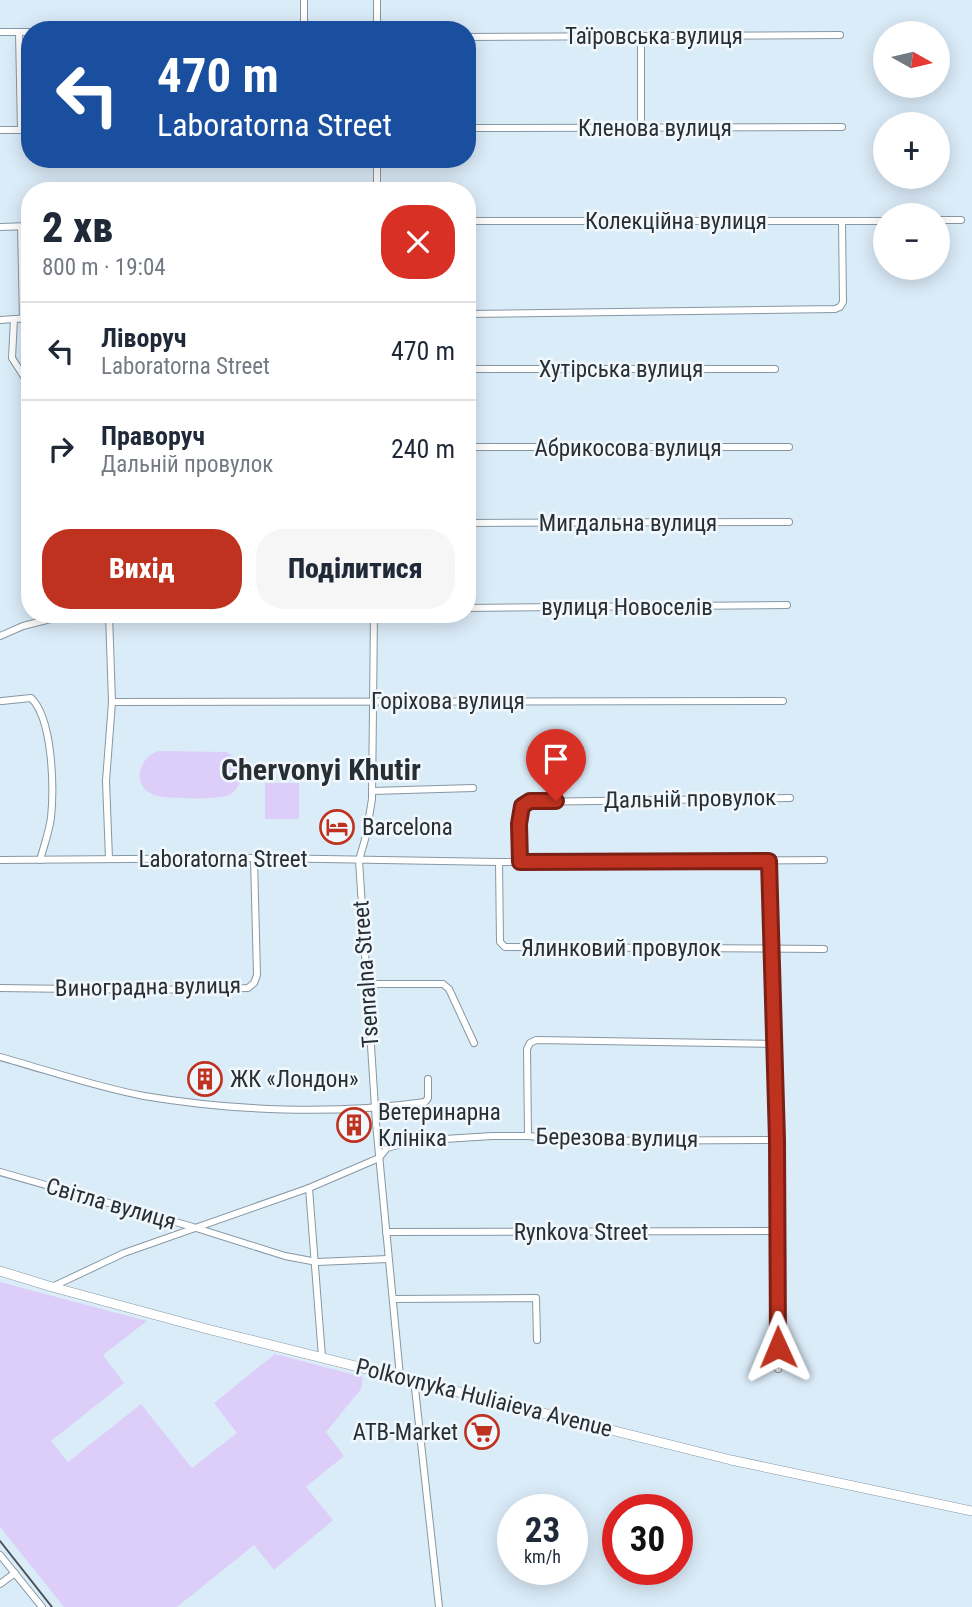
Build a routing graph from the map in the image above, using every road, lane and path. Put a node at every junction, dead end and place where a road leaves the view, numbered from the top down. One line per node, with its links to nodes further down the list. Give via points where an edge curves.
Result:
1 (304, 0): 3 (street)
2 (377, 0): 4 (street)
3 (303, 21)
4 (377, 21)
5 (0, 32): 6 (street)
6 (19, 32): 14 (street)
7 (840, 35): 8 (street, Таїровська вулиця)
8 (641, 36): 9 (street, Таїровська вулиця); 12 (street)
9 (476, 37)
10 (842, 127): 12 (street, Кленова вулиця)
11 (476, 128): 12 (street, Кленова вулиця)
12 (641, 129)
13 (0, 130): 14 (street)
14 (21, 130)
15 (950, 220): 16 (street)
16 (961, 220)
17 (476, 221): 18 (street, Колекційна вулиця)
18 (842, 221): 19 (street, Колекційна вулиця); 22 (street, via 843,302 835,309)
19 (873, 221)
20 (0, 227): 21 (street)
21 (21, 227)
22 (476, 314)
23 (21, 318): 24 (street)
24 (14, 319): 25 (street); 28 (street, via 12,358)
25 (0, 320)
26 (476, 369): 27 (street, Хутірська вулиця)
27 (775, 369)
28 (21, 372)
29 (476, 447): 30 (street, Абрикосова вулиця)
30 (789, 447)
31 (789, 522): 32 (street, Мигдальна вулиця)
32 (476, 523)
33 (787, 605): 34 (street, вулиця Новоселів)
34 (476, 608)
35 (35, 623): 38 (street)
36 (109, 623): 41 (street)
37 (374, 623): 42 (street, Tsenralna Street)
38 (0, 636)
39 (2, 701): 49 (street, via 31,698 46,723 51,817)
40 (783, 701): 42 (street, Горіхова вулиця)
41 (112, 702): 42 (street, Горіхова вулиця); 46 (street, via 106,781)
42 (373, 702): 44 (street, Tsenralna Street)
43 (473, 788): 44 (street)
44 (372, 791): 50 (street, Tsenralna Street)
45 (790, 798): 54 (street, Дальній провулок, via 527,802 520,808)
46 (109, 859): 47 (street, Laboratorna Street); 49 (street, Laboratorna Street)
47 (254, 859): 50 (street, Laboratorna Street); 58 (street, Виноградна вулиця, via 256,979 248,988)
48 (0, 860): 49 (street, Laboratorna Street)
49 (40, 860)
50 (359, 860): 53 (street, Laboratorna Street); 57 (street, Tsenralna Street)
51 (824, 860): 52 (street, Laboratorna Street)
52 (769, 861): 54 (street, Laboratorna Street); 55 (street)
53 (499, 862): 54 (street, Laboratorna Street); 55 (street, Ялинковий провулок, via 500,942 505,947)
54 (520, 862)
55 (772, 947): 56 (street, Ялинковий провулок); 60 (street)
56 (824, 949)
57 (366, 984): 59 (street, via 443,984); 63 (street, Tsenralna Street)
58 (0, 988)
59 (474, 1043)
60 (773, 1044): 64 (street, via 536,1040 527,1049); 65 (street)
61 (0, 1057): 63 (street, via 141,1095 202,1104)
62 (428, 1079): 63 (street, via 425,1102)
63 (375, 1109): 66 (street, Tsenralna Street)
64 (528, 1136): 65 (street, Березова вулиця, via 579,1141); 66 (street, Березова вулиця, via 412,1141 387,1148)
65 (777, 1140): 70 (street)
66 (379, 1158): 68 (street, Світла вулиця); 71 (street, Tsenralna Street)
67 (0, 1172): 69 (street, Світла вулиця)
68 (309, 1188): 69 (street, Світла вулиця); 73 (street)
69 (193, 1227): 73 (street); 75 (street)
70 (777, 1231): 71 (street, Rynkova Street); 79 (street)
71 (386, 1232): 72 (street, Tsenralna Street)
72 (388, 1259): 73 (street); 76 (street, Tsenralna Street)
73 (315, 1261): 78 (street)
74 (0, 1271): 75 (main road, Polkovnyka Huliaieva Avenue)
75 (52, 1287): 78 (main road, Polkovnyka Huliaieva Avenue)
76 (393, 1299): 77 (street, via 536,1298); 80 (street, Tsenralna Street)
77 (537, 1339)
78 (323, 1357): 80 (main road, Polkovnyka Huliaieva Avenue)
79 (778, 1369)
80 (400, 1376): 81 (main road, Polkovnyka Huliaieva Avenue)
81 (414, 1379): 82 (main road, Polkovnyka Huliaieva Avenue, via 731,1460); 87 (street)
82 (972, 1511)
83 (0, 1555): 84 (street)
84 (15, 1573): 85 (street); 86 (street)
85 (0, 1584)
86 (42, 1607)
87 (439, 1607)

